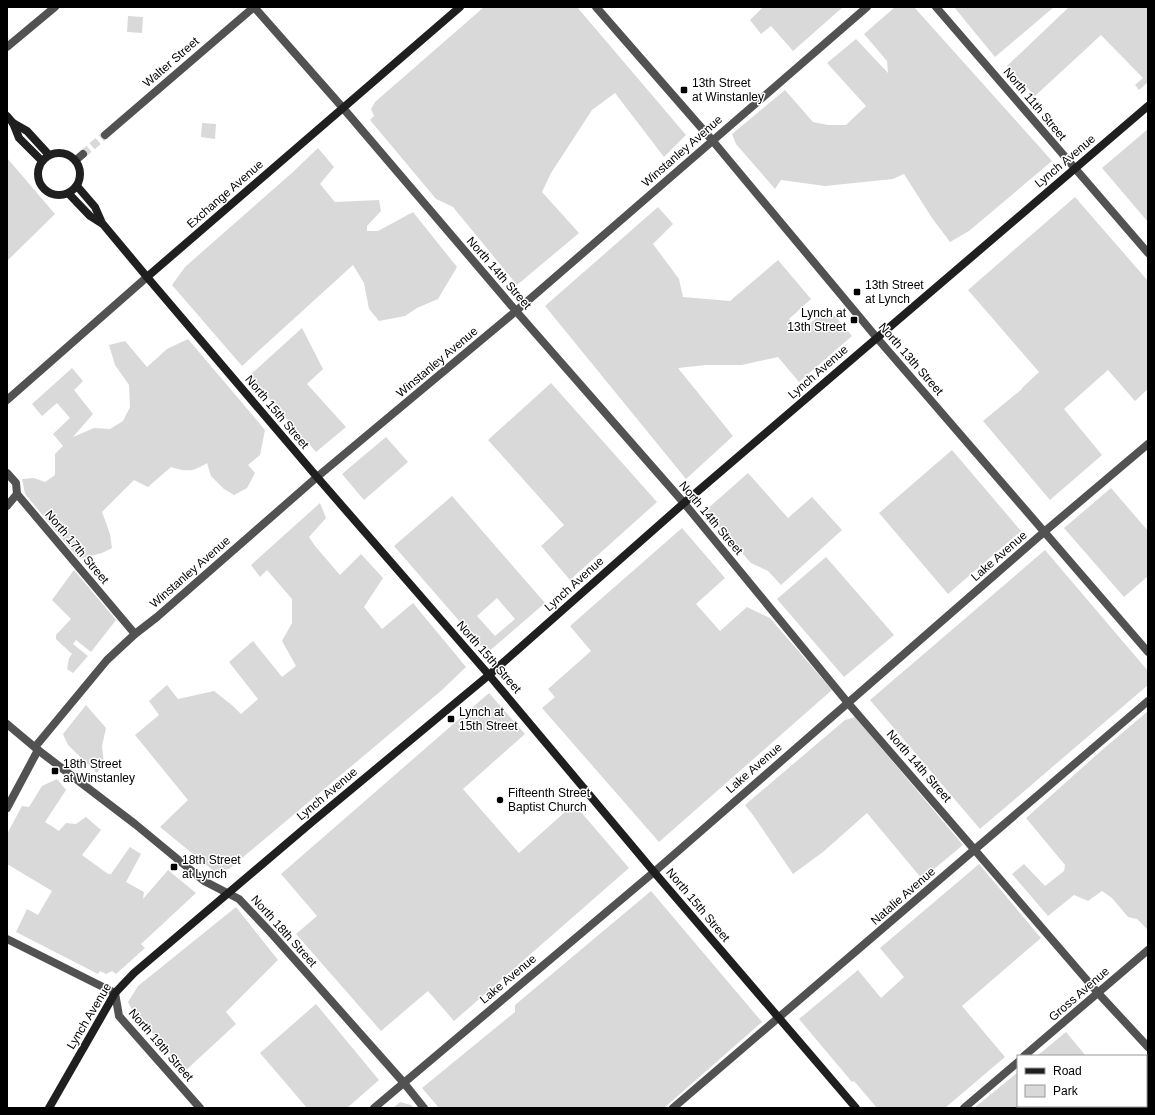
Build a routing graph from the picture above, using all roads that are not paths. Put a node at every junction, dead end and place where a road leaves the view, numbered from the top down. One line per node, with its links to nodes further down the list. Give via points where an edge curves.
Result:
1 (55, 7): 7 (street)
2 (254, 7): 9 (street, North 14th Street); 12 (street, Walter Street)
3 (460, 7): 9 (street, Exchange Avenue)
4 (596, 7): 13 (street, North 13th Street)
5 (867, 7): 13 (street, Winstanley Avenue)
6 (936, 7): 18 (street, North 11th Street)
7 (7, 47)
8 (1148, 106): 18 (street, Lynch Avenue)
9 (342, 108): 23 (street, Exchange Avenue); 24 (street, North 14th Street)
10 (7, 116): 11 (street)
11 (13, 123): 15 (street, via 27,131); 17 (street, via 19,138)
12 (105, 135)
13 (712, 140): 24 (street, Winstanley Avenue); 25 (street, North 13th Street)
14 (83, 154): 16 (street)
15 (49, 155): 16 (street, via 63,153); 17 (street)
16 (76, 160): 19 (street, via 80,177)
17 (42, 161): 20 (street, via 38,181 44,190 54,196)
18 (1074, 169): 22 (street, North 11th Street); 25 (street, Lynch Avenue)
19 (77, 186): 20 (street); 21 (street, North 15th Street, via 95,208)
20 (69, 194): 21 (street, North 15th Street, via 90,216)
21 (102, 223): 23 (street, North 15th Street)
22 (1148, 253)
23 (147, 278): 26 (street, Exchange Avenue); 29 (street, North 15th Street)
24 (516, 311): 29 (street, Winstanley Avenue); 31 (street, North 14th Street)
25 (877, 338): 31 (street, Lynch Avenue); 33 (street, North 13th Street)
26 (7, 400)
27 (1148, 444): 33 (street, Lake Avenue)
28 (7, 473): 30 (street, North 17th Street, via 16,483)
29 (316, 477): 34 (street, Winstanley Avenue); 36 (street, North 15th Street)
30 (17, 494): 32 (street); 34 (street, North 17th Street)
31 (684, 503): 36 (street, Lynch Avenue); 38 (street, North 14th Street)
32 (7, 506)
33 (1044, 532): 35 (street, North 13th Street); 38 (street, Lake Avenue)
34 (135, 634): 40 (street, Winstanley Avenue, via 107,660)
35 (1148, 652)
36 (490, 675): 43 (street, North 15th Street); 44 (street, Lynch Avenue)
37 (1148, 701): 42 (street, Natalie Avenue)
38 (848, 703): 42 (street, North 14th Street); 43 (street, Lake Avenue)
39 (7, 724): 40 (street, North 18th Street)
40 (37, 748): 41 (street, Winstanley Avenue); 44 (street, North 18th Street, via 204,881)
41 (7, 808)
42 (975, 850): 48 (street, North 14th Street); 49 (street, Natalie Avenue)
43 (654, 872): 49 (street, North 15th Street); 53 (street, Lake Avenue)
44 (228, 893): 47 (street, Lynch Avenue, via 134,973); 53 (street, North 18th Street, via 239,899 263,924)
45 (7, 939): 47 (street)
46 (1148, 950): 48 (street, Gross Avenue)
47 (115, 993): 54 (street, Lynch Avenue); 55 (street, North 19th Street, via 119,1016)
48 (1098, 993): 50 (street, North 14th Street); 51 (street, Gross Avenue)
49 (779, 1018): 58 (street, Natalie Avenue); 59 (street, North 15th Street)
50 (1148, 1046)
51 (1025, 1055)
52 (1017, 1063): 60 (street)
53 (404, 1083): 56 (street, Lake Avenue); 57 (street, North 18th Street)
54 (49, 1108)
55 (200, 1108)
56 (374, 1108)
57 (424, 1108)
58 (673, 1108)
59 (856, 1108)
60 (964, 1108)

